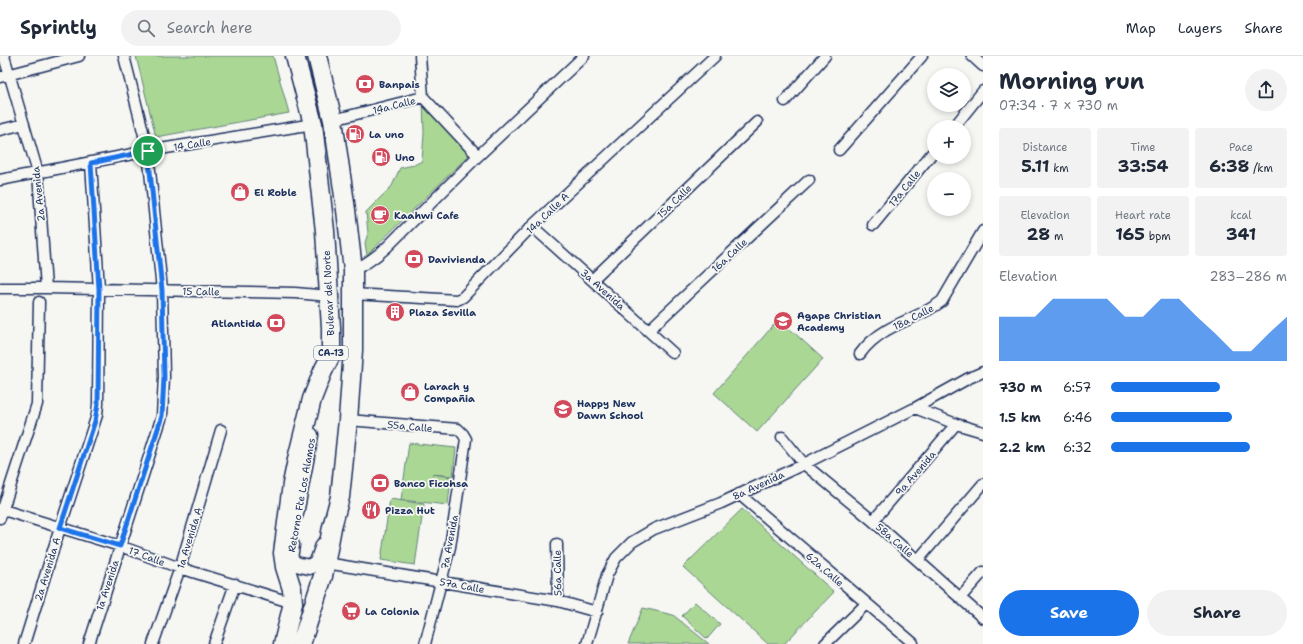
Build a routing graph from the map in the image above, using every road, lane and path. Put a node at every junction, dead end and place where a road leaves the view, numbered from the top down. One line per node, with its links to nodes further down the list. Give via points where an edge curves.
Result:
1 (4, 56): 14 (street, 2a Avenida)
2 (79, 56): 14 (street)
3 (124, 56): 26 (street, 1a Avenida)
4 (294, 56): 23 (highway, Bulevar del Norte / CA-13)
5 (314, 56): 27 (highway)
6 (317, 56): 19 (highway, CA-13)
7 (420, 56): 17 (street)
8 (584, 56): 28 (street)
9 (715, 56): 35 (street, 14a Calle A)
10 (825, 56): 18 (street)
11 (922, 56): 25 (street)
12 (972, 56): 13 (street)
13 (983, 66)
14 (11, 74): 15 (street); 22 (street, 2a Avenida)
15 (0, 77)
16 (983, 91): 20 (street)
17 (423, 97): 19 (street, 14a Calle); 28 (street, 14a Calle)
18 (785, 101)
19 (333, 120): 27 (highway, CA-13)
20 (960, 120)
21 (757, 122): 38 (street, 15a Calle)
22 (24, 124): 24 (street); 31 (street, 2a Avenida)
23 (313, 124): 26 (street, 14 Calle); 44 (highway, Bulevar del Norte / CA-13, via 325,231)
24 (0, 130)
25 (840, 150)
26 (148, 151): 30 (street, 14 Calle); 42 (street, 1a Avenida)
27 (339, 155): 37 (highway, CA-13)
28 (478, 156): 37 (street, via 383,250 364,266)
29 (927, 159): 34 (street, 17a Calle)
30 (91, 163): 31 (street, 14 Calle); 41 (street, 2a Avenida A)
31 (38, 172): 32 (street, 14 Calle); 40 (street, 2a Avenida)
32 (0, 180)
33 (809, 180): 46 (street, 16a Calle)
34 (873, 225)
35 (532, 226): 38 (street, 3a Avenida); 43 (street, 14a Calle A, via 463,297 457,300)
36 (983, 231): 50 (street, 18a Calle, via 942,301 932,309 887,330 868,344)
37 (353, 270): 43 (highway, CA-13)
38 (592, 280): 46 (street, 3a Avenida)
39 (0, 288): 40 (street, 15 Calle)
40 (46, 288): 41 (street, 15 Calle)
41 (99, 289): 42 (street, 15 Calle); 64 (street, 2a Avenida A, via 97,415)
42 (162, 290): 44 (street, 15 Calle); 66 (street, 1a Avenida, via 162,416)
43 (353, 294): 47 (highway, CA-13)
44 (329, 296): 49 (highway, Bulevar del Norte / CA-13)
45 (39, 302): 62 (street, via 37,404)
46 (649, 330): 48 (street, 3a Avenida)
47 (353, 350): 49 (main road, Retorno Fte Los Alamos, via 338,433 334,488 322,549 317,562 304,567 290,560 291,548 314,415); 53 (highway, CA-13)
48 (673, 353)
49 (331, 354): 75 (highway, Bulevar del Norte / CA-13, via 312,399 292,484 283,553)
50 (860, 354)
51 (983, 372): 52 (street, 8a Avenida)
52 (915, 408): 54 (street); 59 (street, 8a Avenida)
53 (348, 420): 58 (street, 55a Calle, via 458,430); 68 (highway, CA-13, via 340,497)
54 (956, 424): 56 (street); 63 (street, 9a Avenida)
55 (221, 430): 69 (street, 1a Avenida A)
56 (983, 432)
57 (782, 437): 59 (street, 58a Calle)
58 (466, 439): 71 (street, 7a Avenida, via 450,547)
59 (804, 464): 61 (street, 8a Avenida); 63 (street, 58a Calle)
60 (983, 484): 67 (street)
61 (739, 494): 76 (street, 62a Calle); 77 (street, 8a Avenida, via 654,529 632,542 616,558 607,575)
62 (1, 512): 64 (street, 17 Calle)
63 (873, 521): 67 (street, 58a Calle)
64 (60, 528): 66 (street, 17 Calle); 79 (street, 2a Avenida A)
65 (557, 544): 74 (street, 56a Calle)
66 (120, 546): 69 (street, 17 Calle); 80 (street, 1a Avenida)
67 (918, 560): 73 (street, 58a Calle)
68 (326, 562): 71 (street, 57a Calle); 84 (highway, CA-13)
69 (180, 568): 72 (street, 17 Calle); 81 (street, 1a Avenida A)
70 (983, 572): 73 (street)
71 (441, 582): 74 (street, 57a Calle); 85 (street, 7a Avenida)
72 (235, 584): 75 (street, 17 Calle); 82 (street)
73 (960, 598): 78 (street, 58a Calle)
74 (558, 601): 77 (street, 57a Calle)
75 (293, 603): 83 (highway, Bulevar del Norte / CA-13)
76 (866, 604): 87 (street); 88 (street, 62a Calle)
77 (596, 612): 86 (street, 8a Avenida)
78 (983, 618)
79 (24, 644)
80 (89, 644)
81 (153, 644)
82 (214, 644)
83 (283, 644)
84 (301, 644)
85 (425, 644)
86 (587, 644)
87 (825, 644)
88 (913, 644)

